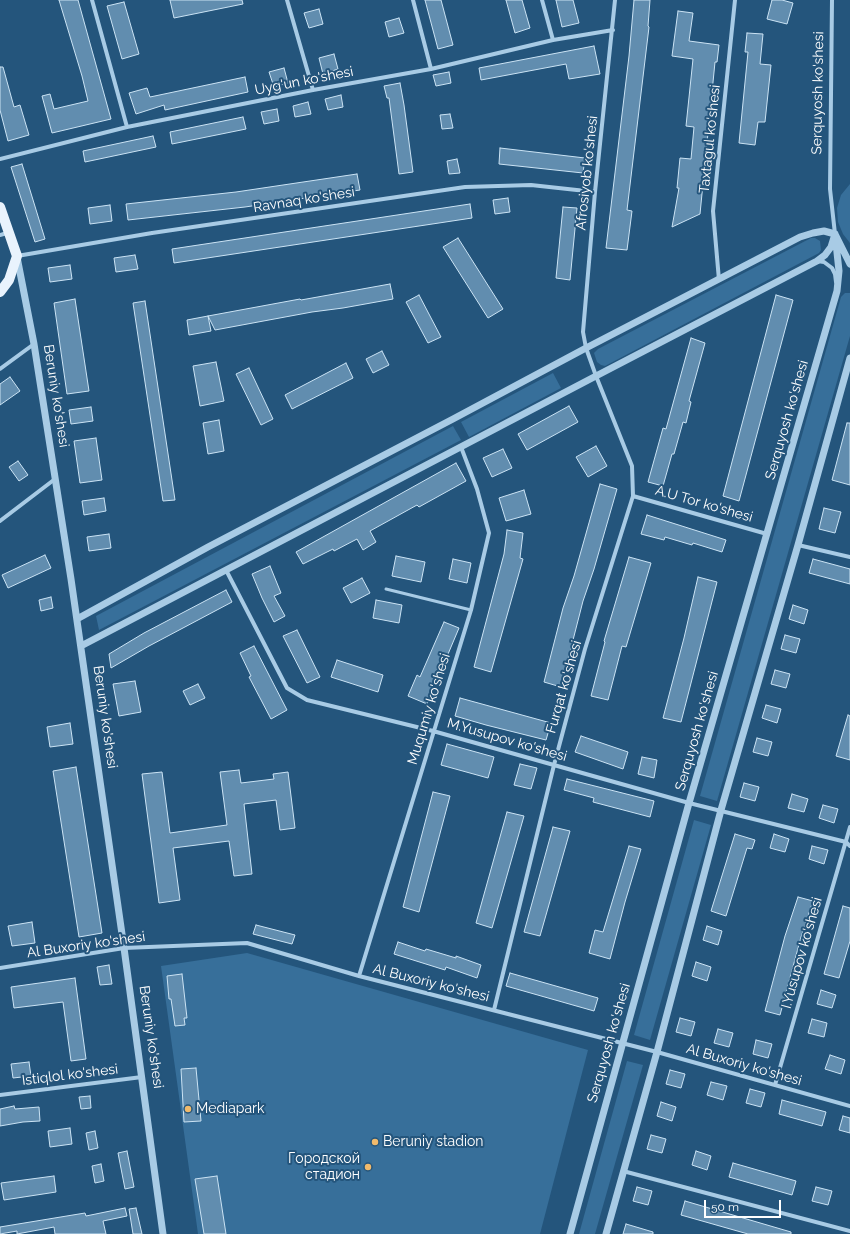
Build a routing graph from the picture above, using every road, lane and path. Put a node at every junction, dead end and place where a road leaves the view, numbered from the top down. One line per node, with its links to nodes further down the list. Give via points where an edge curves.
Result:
1 (92, 0): 12 (street)
2 (287, 0): 11 (street)
3 (413, 0): 10 (street)
4 (542, 0): 9 (street)
5 (615, 0): 8 (street, Afrosiyob ko'shesi)
6 (735, 0): 21 (street, Taxtagul ko'shesi, via 713,211)
7 (832, 0): 17 (street, Serquyosh ko'shesi, via 830,189)
8 (613, 30): 9 (street, Uyg'un ko'shesi); 14 (street, Afrosiyob ko'shesi)
9 (553, 40): 10 (street, Uyg'un ko'shesi)
10 (431, 69): 11 (street, Uyg'un ko'shesi)
11 (312, 90): 12 (street, Uyg'un ko'shesi)
12 (127, 127): 13 (street, Uyg'un ko'shesi)
13 (0, 159)
14 (595, 192): 18 (street, Ravnaq ko'shesi, via 531,185 465,186); 25 (street, Afrosiyob ko'shesi, via 583,332)
15 (0, 207): 16 (main road, Beruniy ko'shesi)
16 (4, 234): 18 (main road, Beruniy ko'shesi)
17 (835, 234): 19 (street, via 832,247); 20 (street, Serquyosh ko'shesi); 21 (street, via 824,231 800,237); 22 (street, Serquyosh ko'shesi, via 840,271)
18 (17, 256): 23 (main road, via 9,280); 24 (street, Beruniy ko'shesi)
19 (817, 261): 22 (street, via 824,262 832,268); 28 (street)
20 (850, 264)
21 (720, 280): 25 (street)
22 (837, 291): 33 (street, Serquyosh ko'shesi)
23 (0, 292)
24 (34, 344): 27 (street); 30 (street, Beruniy ko'shesi)
25 (586, 348): 28 (street, Afrosiyob ko'shesi); 39 (street)
26 (850, 358): 34 (street)
27 (0, 369)
28 (596, 376): 29 (street); 31 (street, Furqat ko'shesi, via 632,466)
29 (462, 447): 36 (street); 38 (street, Muqumiy ko'shesi, via 489,533)
30 (55, 479): 32 (street); 39 (street, Beruniy ko'shesi)
31 (634, 496): 33 (street, A.U Tor ko'shesi); 42 (street, Furqat ko'shesi, via 585,649)
32 (0, 520)
33 (767, 534): 43 (street, Serquyosh ko'shesi)
34 (798, 544): 35 (street); 44 (street)
35 (850, 557)
36 (226, 570): 40 (street); 41 (street, M.Yusupov ko'shesi, via 287,688 307,700)
37 (386, 590): 38 (lane)
38 (470, 610): 41 (street, Muqumiy ko'shesi)
39 (77, 619): 40 (street, Beruniy ko'shesi)
40 (81, 646): 48 (street, Beruniy ko'shesi)
41 (433, 731): 42 (street, M.Yusupov ko'shesi); 50 (street, Muqumiy ko'shesi)
42 (554, 765): 43 (street, M.Yusupov ko'shesi); 51 (street, Furqat ko'shesi)
43 (689, 803): 44 (street, M.Yusupov ko'shesi); 52 (street, Serquyosh ko'shesi)
44 (721, 810): 46 (street, M.Yusupov ko'shesi); 53 (street)
45 (850, 827): 46 (street, I.Yusupov ko'shesi)
46 (846, 842): 47 (street); 55 (street, I.Yusupov ko'shesi)
47 (850, 846)
48 (124, 948): 49 (street, Al Buxoriy ko'shesi); 50 (street, Al Buxoriy ko'shesi, via 247,944); 54 (street, Beruniy ko'shesi)
49 (0, 968)
50 (359, 976): 51 (street, Al Buxoriy ko'shesi)
51 (494, 1010): 52 (street, Al Buxoriy ko'shesi)
52 (622, 1044): 53 (street, Al Buxoriy ko'shesi); 61 (street, Serquyosh ko'shesi)
53 (657, 1052): 55 (street, Al Buxoriy ko'shesi); 58 (street)
54 (142, 1077): 56 (street, Istiqlol ko'shesi); 60 (street, Beruniy ko'shesi)
55 (775, 1086): 57 (street, Al Buxoriy ko'shesi)
56 (0, 1095)
57 (850, 1106)
58 (623, 1171): 59 (street); 62 (street)
59 (850, 1231)
60 (163, 1234)
61 (570, 1234)
62 (606, 1234)

